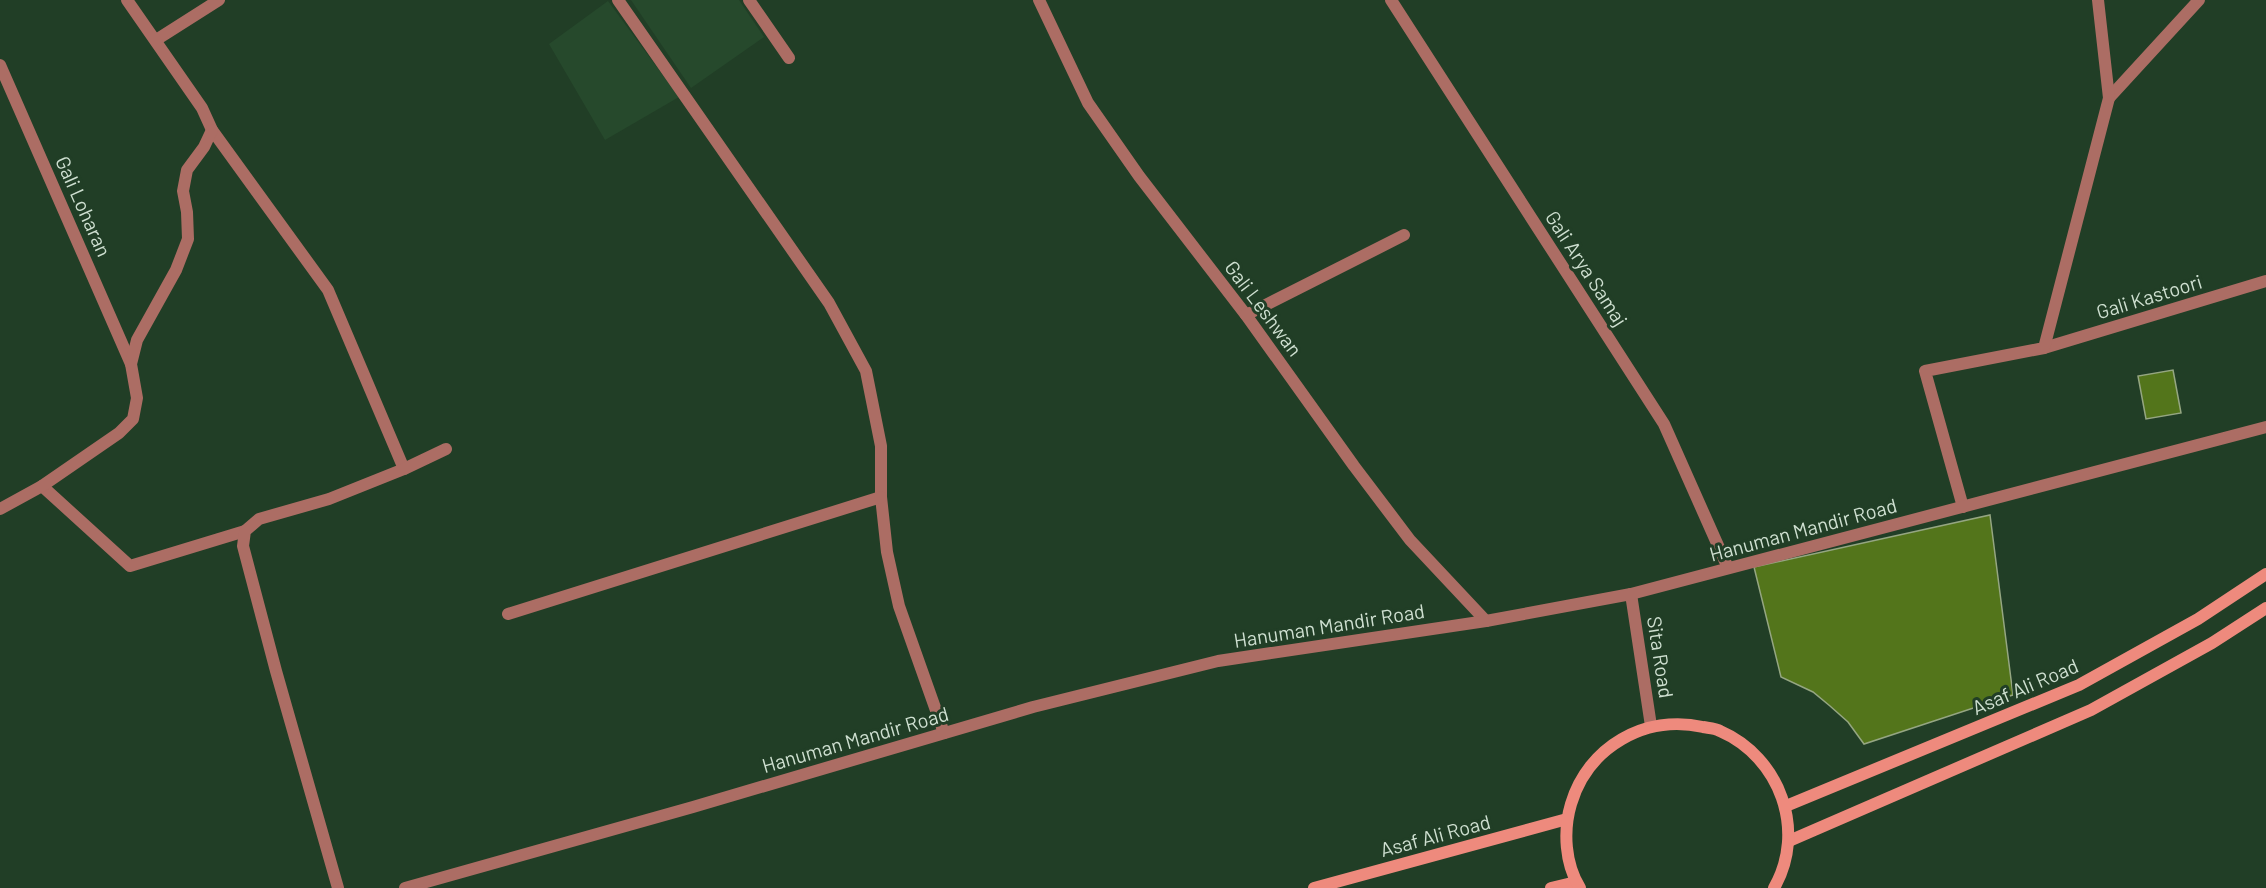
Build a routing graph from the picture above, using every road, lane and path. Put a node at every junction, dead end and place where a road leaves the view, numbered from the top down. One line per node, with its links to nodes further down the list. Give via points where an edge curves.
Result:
1 (127, 0): 9 (street)
2 (219, 0): 9 (street)
3 (618, 0): 23 (street, via 829,303 866,371 881,446)
4 (749, 0): 10 (street)
5 (1039, 0): 16 (street, Gali Leshwan, via 1088,103)
6 (2098, 0): 12 (street)
7 (2199, 0): 12 (street)
8 (1393, 1): 27 (street, Gali Arya Samaj, via 1664,424)
9 (156, 40): 13 (street, via 202,108)
10 (789, 58)
11 (0, 65): 18 (street, Gali Loharan)
12 (2109, 98): 17 (street)
13 (212, 130): 18 (street, via 187,170 183,191 188,239 176,270 137,340); 21 (street, via 328,290)
14 (1404, 235): 16 (street)
15 (2266, 280): 17 (street, Gali Kastoori)
16 (1246, 315): 32 (street, Gali Leshwan, via 1410,540)
17 (2044, 348): 25 (street, Gali Kastoori, via 1925,371)
18 (132, 364): 22 (street, via 137,398 134,419)
19 (2266, 427): 25 (street, Hanuman Mandir Road)
20 (446, 448): 21 (street)
21 (404, 469): 26 (street, via 329,499 259,519)
22 (42, 486): 24 (street); 26 (street, via 130,566)
23 (881, 497): 31 (street); 34 (street, via 887,552 899,606)
24 (1, 507)
25 (1963, 507): 27 (street, Hanuman Mandir Road)
26 (244, 531): 39 (street, via 243,546)
27 (1728, 568): 29 (street, Hanuman Mandir Road)
28 (2266, 574): 35 (main road, Asaf Ali Road, via 2198,620 2079,685)
29 (1631, 594): 32 (street, Hanuman Mandir Road); 33 (street, Sita Road)
30 (2266, 608): 37 (main road, via 2212,643 2091,710)
31 (508, 614)
32 (1486, 621): 34 (street, Hanuman Mandir Road, via 1218,661)
33 (1651, 726): 35 (main road, via 1686,723 1720,730 1750,749 1773,775); 36 (main road, via 1620,738 1595,759 1576,787)
34 (944, 733): 40 (street, Hanuman Mandir Road)
35 (1786, 806): 37 (main road)
36 (1567, 819): 38 (main road, via 1567,852); 41 (main road, Asaf Ali Road)
37 (1790, 841): 43 (main road, via 1782,875)
38 (1578, 885): 42 (main road)
39 (338, 888)
40 (405, 888)
41 (1314, 888)
42 (1551, 888)
43 (1774, 888)

